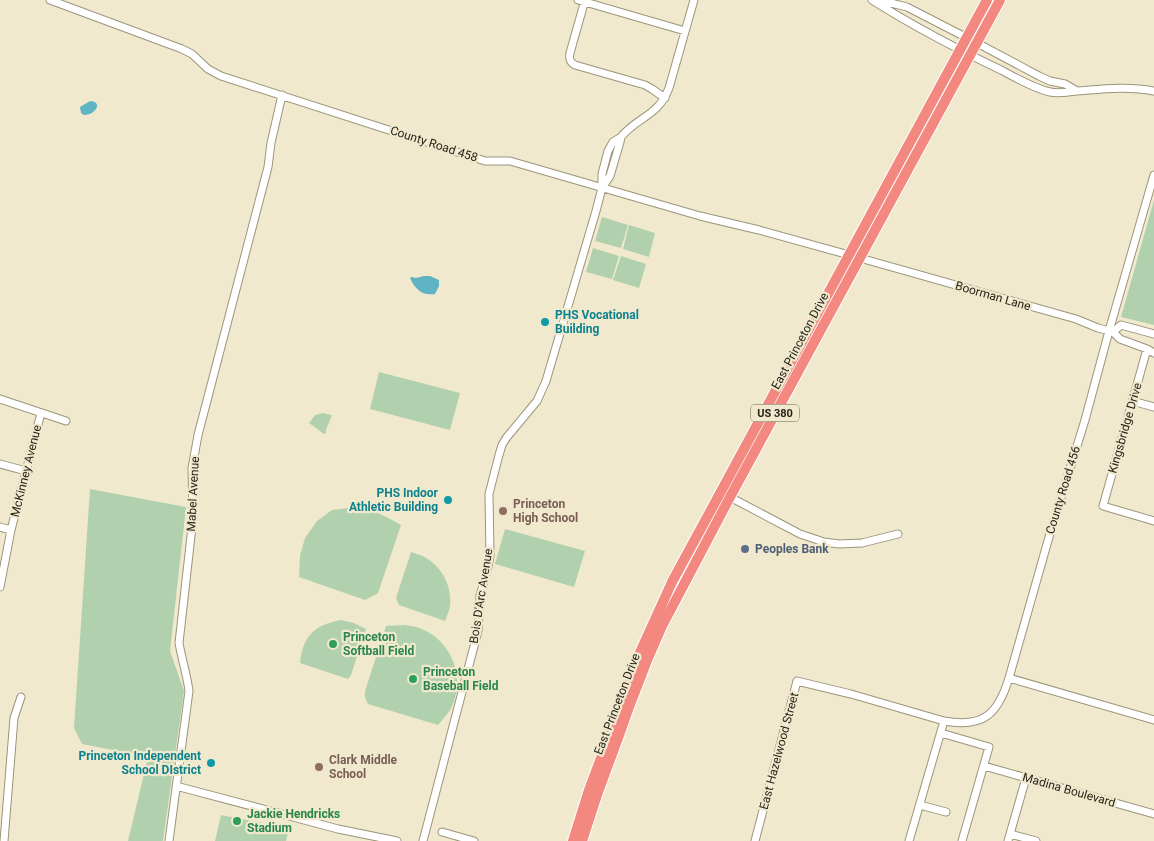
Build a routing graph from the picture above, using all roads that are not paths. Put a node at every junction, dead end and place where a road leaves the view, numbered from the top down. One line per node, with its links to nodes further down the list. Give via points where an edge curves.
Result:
1 (50, 0): 15 (street, County Road 458, via 182,49 221,76)
2 (694, 0): 8 (street)
3 (872, 0): 11 (street)
4 (879, 0): 9 (street, via 907,7)
5 (987, 0): 9 (highway, East Princeton Drive / US 380)
6 (1000, 0): 10 (highway, East Princeton Drive / US 380)
7 (583, 1): 8 (street); 16 (street, via 570,60 575,65 644,85)
8 (685, 31): 16 (street)
9 (967, 38): 10 (street); 11 (highway, East Princeton Drive / US 380)
10 (977, 43): 12 (highway, East Princeton Drive / US 380); 13 (street, via 1038,76)
11 (960, 50): 12 (street); 19 (highway, East Princeton Drive / US 380)
12 (970, 55): 13 (street, via 1035,87 1061,93); 19 (highway, East Princeton Drive / US 380)
13 (1076, 91): 14 (street, via 1124,88)
14 (1154, 91)
15 (282, 96): 18 (street, County Road 458, via 485,161 510,161); 47 (street, Mabel Avenue, via 268,167 192,468 193,518 179,643 188,691)
16 (665, 98): 18 (street, Bois D'Arc Avenue, via 621,137 610,176)
17 (1154, 175): 20 (street, County Road 456)
18 (602, 188): 19 (street, County Road 458); 56 (street, Bois D'Arc Avenue, via 546,381 537,400 500,450 489,494 490,556 480,596 478,631)
19 (854, 257): 20 (street, Boorman Lane, via 1076,319); 30 (highway, East Princeton Drive / US 380); 31 (highway, East Princeton Drive / US 380)
20 (1111, 332): 21 (street, via 1121,325); 22 (street, Boorman Lane); 39 (street, County Road 456)
21 (1154, 334)
22 (1151, 351): 24 (street, Kingsbridge Drive)
23 (0, 399): 26 (street)
24 (1132, 401): 25 (street); 32 (street, Kingsbridge Drive, via 1102,506)
25 (1154, 407)
26 (41, 413): 27 (street); 29 (street, McKinney Avenue)
27 (66, 421)
28 (0, 464): 29 (street)
29 (26, 471): 34 (street, McKinney Avenue)
30 (720, 492): 31 (street); 36 (highway, East Princeton Drive / US 380)
31 (730, 497): 35 (street, via 800,534 824,542 862,543); 38 (highway, East Princeton Drive / US 380)
32 (1154, 521)
33 (0, 527): 34 (street)
34 (12, 530): 37 (street, McKinney Avenue)
35 (898, 534)
36 (672, 582): 38 (highway); 58 (highway, East Princeton Drive / US 380, via 638,658)
37 (0, 587)
38 (683, 587): 59 (highway, East Princeton Drive / US 380, via 648,658)
39 (1009, 678): 42 (street); 43 (street, County Road 456, via 999,703 987,716 968,724)
40 (21, 697): 53 (street, via 14,718)
41 (903, 709): 43 (street, County Road 456); 60 (street, East Hazelwood Street, via 797,681)
42 (1154, 720)
43 (944, 721): 44 (street)
44 (941, 733): 45 (street, via 989,747); 48 (street)
45 (984, 766): 46 (street, Madina Boulevard); 62 (street)
46 (1026, 778): 50 (street, Madina Boulevard); 52 (street)
47 (176, 786): 54 (street, Mabel Avenue); 55 (street, via 329,827)
48 (920, 805): 49 (street); 61 (street)
49 (946, 812)
50 (1154, 814)
51 (442, 832): 57 (street)
52 (1009, 837): 63 (street)
53 (4, 841)
54 (169, 841)
55 (397, 841)
56 (423, 841)
57 (474, 841)
58 (573, 841)
59 (582, 841)
60 (755, 841)
61 (909, 841)
62 (962, 841)
63 (1036, 841)

